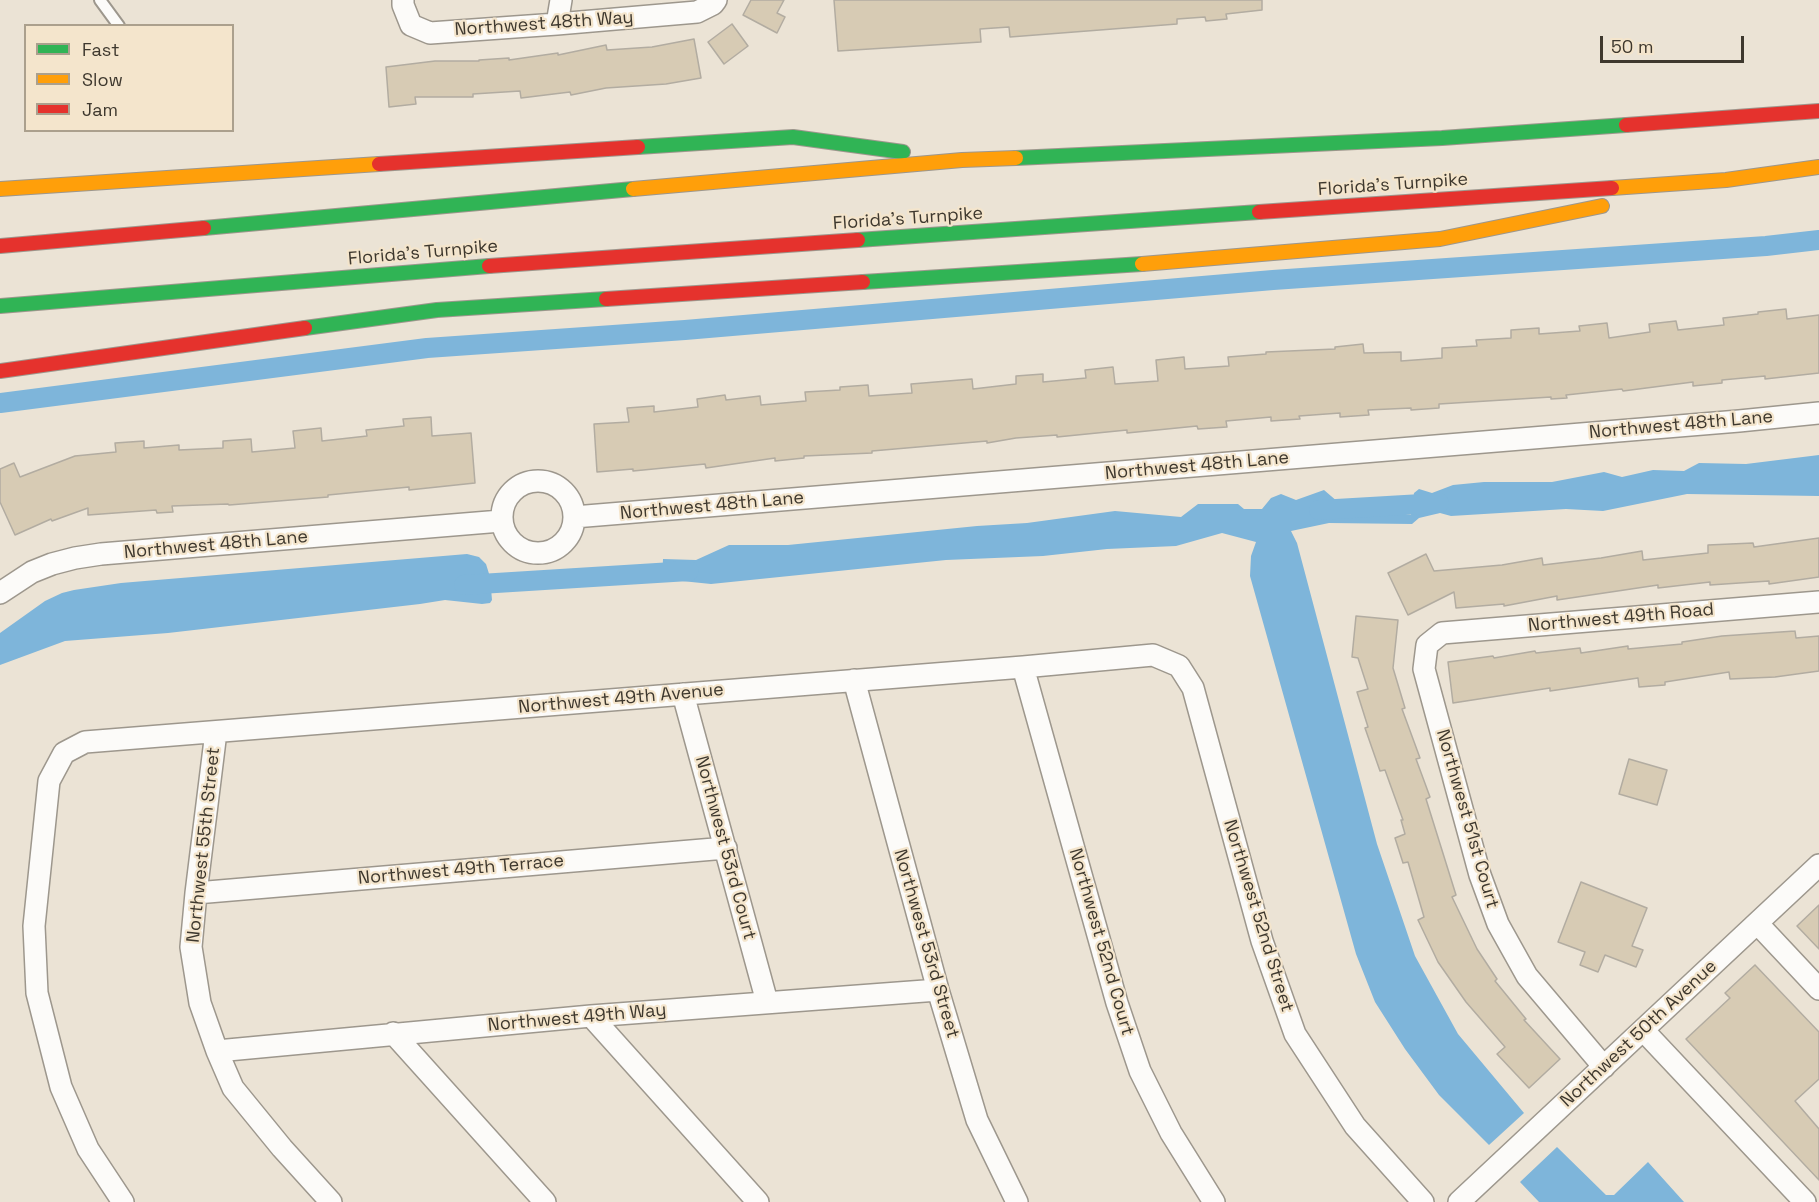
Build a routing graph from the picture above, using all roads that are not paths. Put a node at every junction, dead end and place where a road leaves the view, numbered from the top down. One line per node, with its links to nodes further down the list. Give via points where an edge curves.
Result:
1 (100, 0): 5 (lane)
2 (404, 0): 6 (street, Northwest 48th Way, via 411,25 430,33)
3 (561, 0): 6 (street)
4 (715, 2): 6 (street, Northwest 48th Way, via 697,12)
5 (117, 24)
6 (557, 24)
7 (1819, 111): 8 (highway, via 1442,138)
8 (962, 160): 11 (highway, via 793,137); 12 (highway)
9 (1819, 167): 10 (highway, Florida's Turnpike)
10 (1726, 180): 13 (highway, Florida's Turnpike, via 500,265); 14 (highway, via 1440,239 1114,266 437,310)
11 (0, 189)
12 (0, 246)
13 (0, 306)
14 (0, 371)
15 (1819, 413): 16 (street, Northwest 48th Lane)
16 (574, 517): 17 (street, via 573,528 561,546 540,554 519,549 504,532); 17 (street, via 567,495 547,482 535,481 524,483 506,498)
17 (501, 521): 18 (street, Northwest 48th Lane, via 75,558 32,572)
18 (5, 590)
19 (1819, 602): 20 (street, Northwest 49th Road, via 1442,633)
20 (1427, 645): 37 (street, Northwest 51st Court, via 1424,669 1480,874 1498,924 1527,976)
21 (1179, 666): 22 (street, Northwest 49th Avenue, via 1153,655); 44 (street, Northwest 52nd Street, via 1193,688 1262,941 1295,1034 1355,1126)
22 (1023, 667): 23 (street, Northwest 49th Avenue); 43 (street, Northwest 52nd Court, via 1117,1003 1140,1071 1171,1133)
23 (854, 680): 24 (street, Northwest 49th Avenue); 31 (street, Northwest 53rd Street)
24 (683, 694): 25 (street, Northwest 49th Avenue); 26 (street, Northwest 53rd Court)
25 (216, 732): 28 (street, Northwest 55th Street); 38 (street, Northwest 49th Avenue, via 85,742 64,753 49,781 34,926 37,993 61,1087 88,1149)
26 (726, 848): 28 (street, Northwest 49th Terrace); 32 (street, Northwest 53rd Court)
27 (1819, 865): 29 (street, Northwest 50th Avenue)
28 (196, 893): 36 (street, Northwest 55th Street, via 191,946 200,1003)
29 (1757, 923): 30 (street); 34 (street, Northwest 50th Avenue)
30 (1819, 989)
31 (938, 990): 32 (street, Northwest 49th Way); 42 (street, Northwest 53rd Street, via 977,1120)
32 (767, 1002): 33 (street, Northwest 49th Way)
33 (591, 1016): 35 (street, Northwest 49th Way); 41 (street)
34 (1643, 1030): 37 (street, Northwest 50th Avenue); 46 (street)
35 (393, 1034): 36 (street, Northwest 49th Way); 40 (street)
36 (217, 1051): 39 (street, Northwest 55th Street, via 233,1088)
37 (1604, 1067): 45 (street, Northwest 50th Avenue)
38 (123, 1202)
39 (332, 1202)
40 (545, 1202)
41 (758, 1202)
42 (1017, 1202)
43 (1214, 1202)
44 (1423, 1202)
45 (1459, 1202)
46 (1805, 1202)

